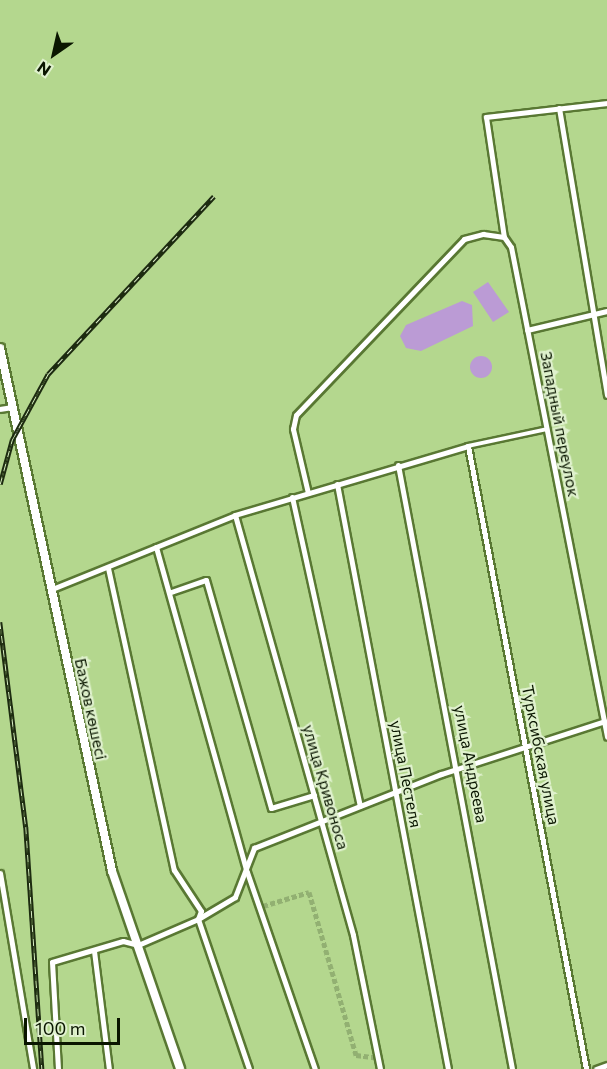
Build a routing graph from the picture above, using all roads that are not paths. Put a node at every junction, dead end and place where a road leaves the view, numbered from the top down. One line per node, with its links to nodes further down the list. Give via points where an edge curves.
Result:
1 (607, 103): 2 (street)
2 (559, 108): 3 (street, Западный переулок, via 486,117); 5 (street)
3 (504, 237): 6 (street, Западный переулок, via 512,247); 15 (street, via 483,234 464,239 296,415 293,429)
4 (607, 311): 5 (street)
5 (594, 314): 6 (street); 8 (street)
6 (527, 330): 11 (street, Западный переулок)
7 (0, 348): 9 (main road, Бажов көшесі)
8 (607, 395)
9 (12, 407): 10 (street); 20 (main road, Бажов көшесі)
10 (0, 409)
11 (547, 429): 12 (street); 22 (street, Западный переулок)
12 (468, 446): 13 (street); 24 (street, Турксибская улица)
13 (398, 465): 14 (street); 25 (street, улица Андреева)
14 (337, 484): 15 (street); 26 (street, улица Пестеля)
15 (308, 493): 16 (street)
16 (292, 497): 17 (street); 28 (street)
17 (235, 515): 18 (street); 27 (street, улица Кривоноса)
18 (156, 547): 19 (street); 21 (street)
19 (108, 568): 20 (street); 32 (street, via 174,870 201,911)
20 (52, 589): 33 (main road, Бажов көшесі, via 112,871)
21 (171, 592): 27 (street, via 206,580 271,808); 30 (street)
22 (605, 721): 23 (street, Западный переулок); 24 (street)
23 (607, 737)
24 (526, 746): 25 (street); 45 (street, Турксибская улица)
25 (459, 769): 26 (street); 44 (street, улица Андреева)
26 (396, 793): 28 (street); 43 (street, улица Пестеля)
27 (314, 795): 29 (street, улица Кривоноса)
28 (360, 806): 29 (street)
29 (323, 821): 30 (street, via 254,848); 42 (street, улица Кривоноса)
30 (247, 872): 32 (street, via 235,897); 41 (street)
31 (0, 873): 36 (street)
32 (198, 919): 33 (street); 40 (street)
33 (138, 945): 34 (street, via 123,941); 39 (main road, Бажов көшесі)
34 (94, 951): 37 (street, via 52,962); 38 (street)
35 (607, 1065): 46 (street)
36 (33, 1069)
37 (58, 1069)
38 (109, 1069)
39 (180, 1069)
40 (249, 1069)
41 (315, 1069)
42 (381, 1069)
43 (448, 1069)
44 (512, 1069)
45 (586, 1069)
46 (596, 1069)

